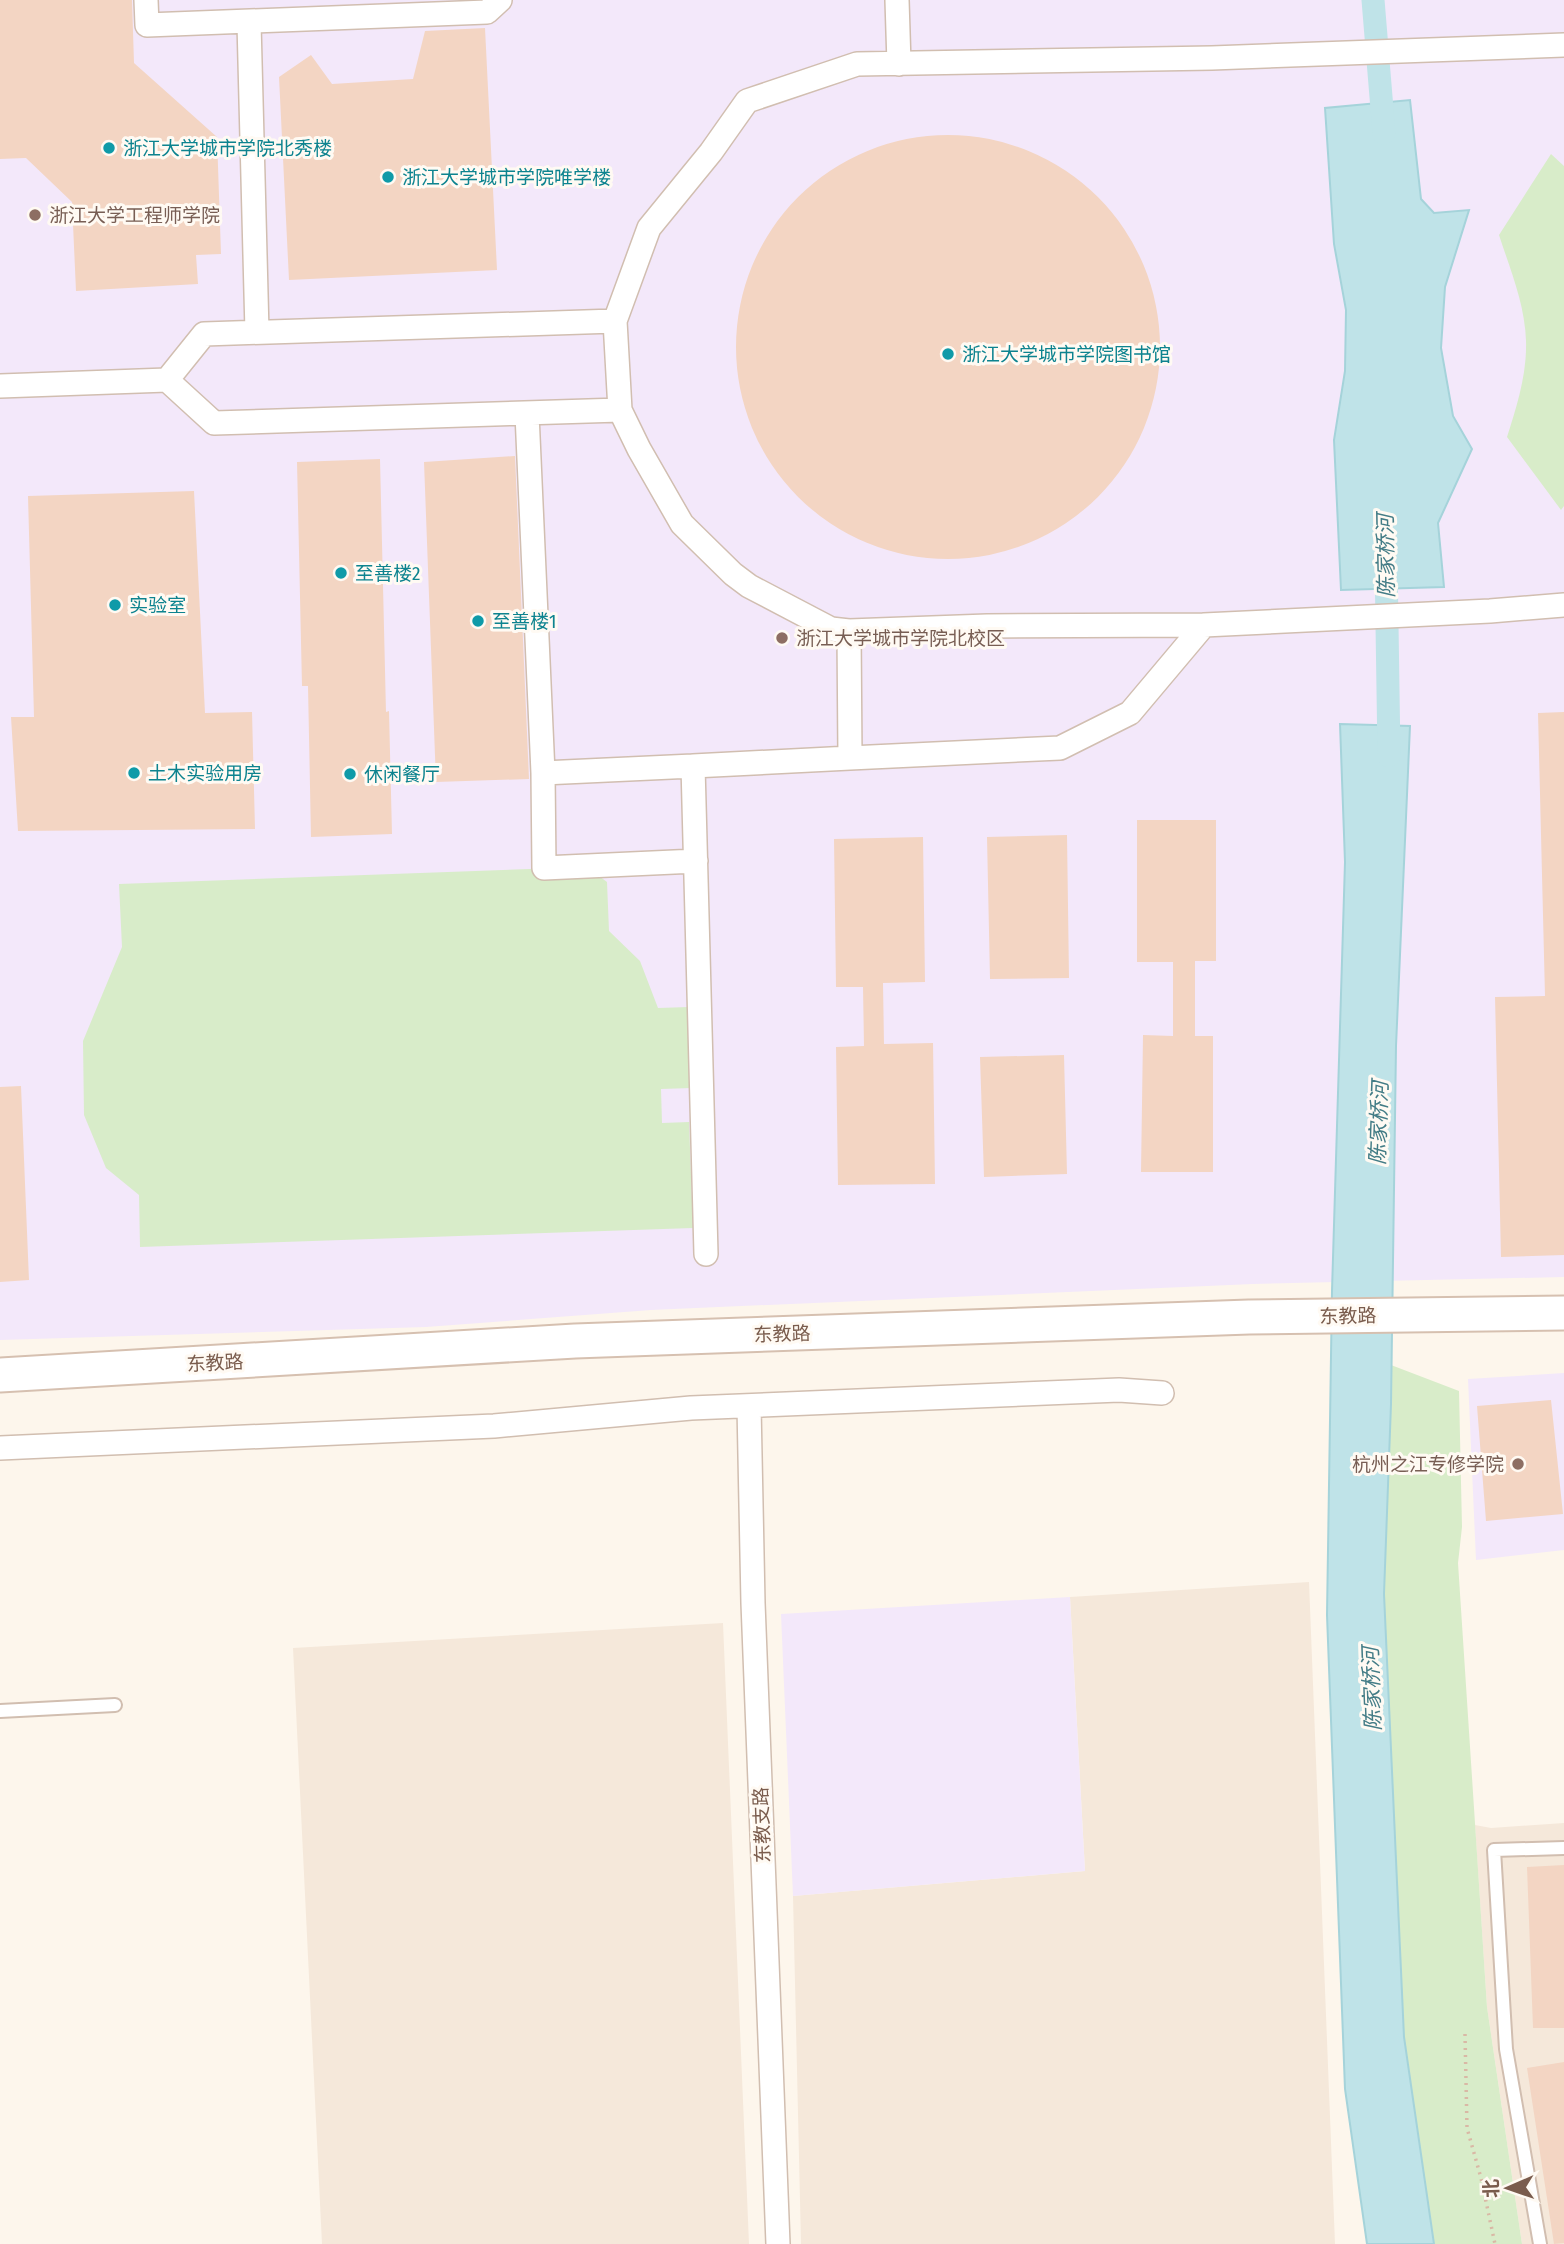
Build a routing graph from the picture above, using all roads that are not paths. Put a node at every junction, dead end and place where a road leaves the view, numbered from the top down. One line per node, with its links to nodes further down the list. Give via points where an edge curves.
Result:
1 (146, 0): 4 (street, via 147,25)
2 (500, 0): 4 (street, via 487,12)
3 (897, 0): 6 (street)
4 (249, 23): 8 (street)
5 (1564, 45): 6 (street)
6 (899, 64): 7 (street, via 857,64 747,100 649,228)
7 (615, 321): 8 (street); 11 (street)
8 (257, 332): 9 (street, via 204,334)
9 (167, 380): 10 (street); 12 (street, via 214,423)
10 (0, 386)
11 (620, 411): 12 (street); 15 (street, via 682,524 733,574 831,629)
12 (527, 414): 18 (street)
13 (1564, 605): 14 (street)
14 (1204, 625): 15 (street); 16 (street, via 1130,713 1060,748)
15 (849, 631): 16 (street)
16 (850, 758): 17 (street)
17 (693, 766): 18 (street); 19 (street)
18 (543, 773): 19 (street, via 544,868)
19 (696, 861): 20 (street)
20 (706, 1254)
21 (1564, 1313): 22 (street, 东教路)
22 (1472, 1322): 23 (street, 东教路); 24 (street, 东教路)
23 (1251, 1325): 25 (street, 东教路, via 575,1341); 26 (street, 东教路)
24 (1564, 1328)
25 (0, 1376)
26 (0, 1391)
27 (1162, 1393): 28 (street, via 1119,1390)
28 (749, 1406): 29 (street, via 494,1426); 33 (street, 东教支路)
29 (0, 1448)
30 (115, 1705): 31 (lane)
31 (0, 1711)
32 (1564, 1848): 34 (lane, via 1494,1850 1506,2049)
33 (778, 2244)
34 (1540, 2244)

